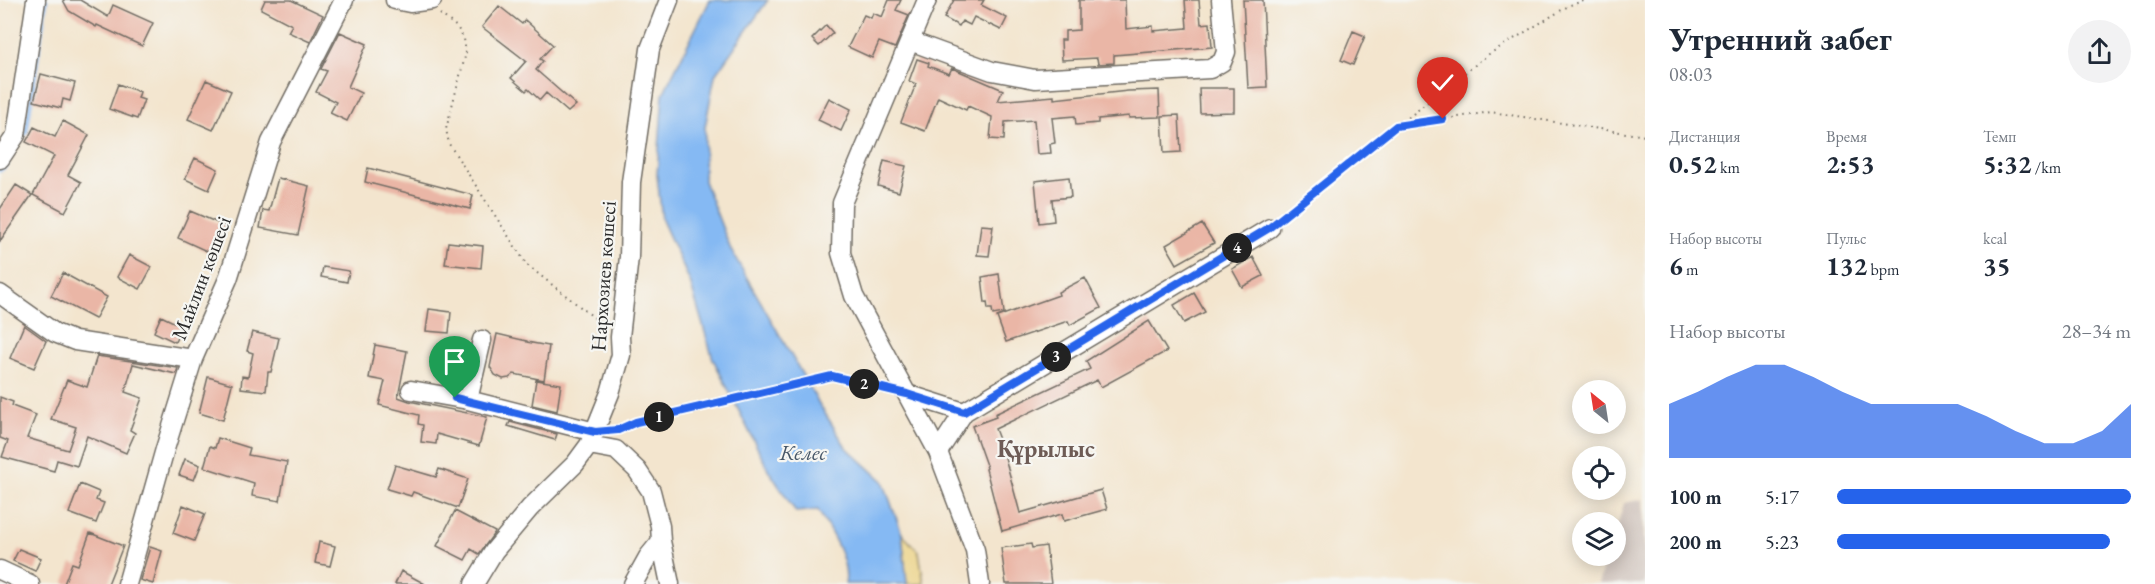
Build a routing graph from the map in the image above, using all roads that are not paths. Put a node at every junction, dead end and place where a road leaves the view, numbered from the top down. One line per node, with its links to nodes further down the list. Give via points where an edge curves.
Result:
1 (36, 0): 9 (street, via 16,135)
2 (344, 0): 13 (street, Майлин көшесі, via 271,142 228,279)
3 (395, 0): 7 (street)
4 (669, 0): 18 (street, Нархозиев көшесі, via 650,49 631,182 621,355)
5 (927, 0): 8 (street)
6 (1221, 0): 8 (street, via 1226,52 1222,62 1209,69 1035,79 992,71)
7 (429, 1)
8 (910, 41): 15 (street, via 842,203 841,253 854,296)
9 (0, 159)
10 (1269, 228): 17 (street)
11 (0, 294): 13 (street, via 55,333 75,341)
12 (482, 340): 16 (street)
13 (193, 359): 23 (street, Майлин көшесі)
14 (411, 390): 16 (street)
15 (907, 394): 17 (street); 19 (street)
16 (468, 400): 18 (street)
17 (964, 412): 19 (street)
18 (592, 438): 20 (street, via 616,450 637,470 651,491); 24 (street, Нархозиев көшесі, via 575,464 494,551)
19 (938, 452): 27 (street, via 975,550)
20 (661, 541): 25 (street); 26 (street)
21 (0, 570): 22 (street)
22 (30, 584)
23 (127, 584)
24 (474, 584)
25 (633, 584)
26 (670, 584)
27 (980, 584)

